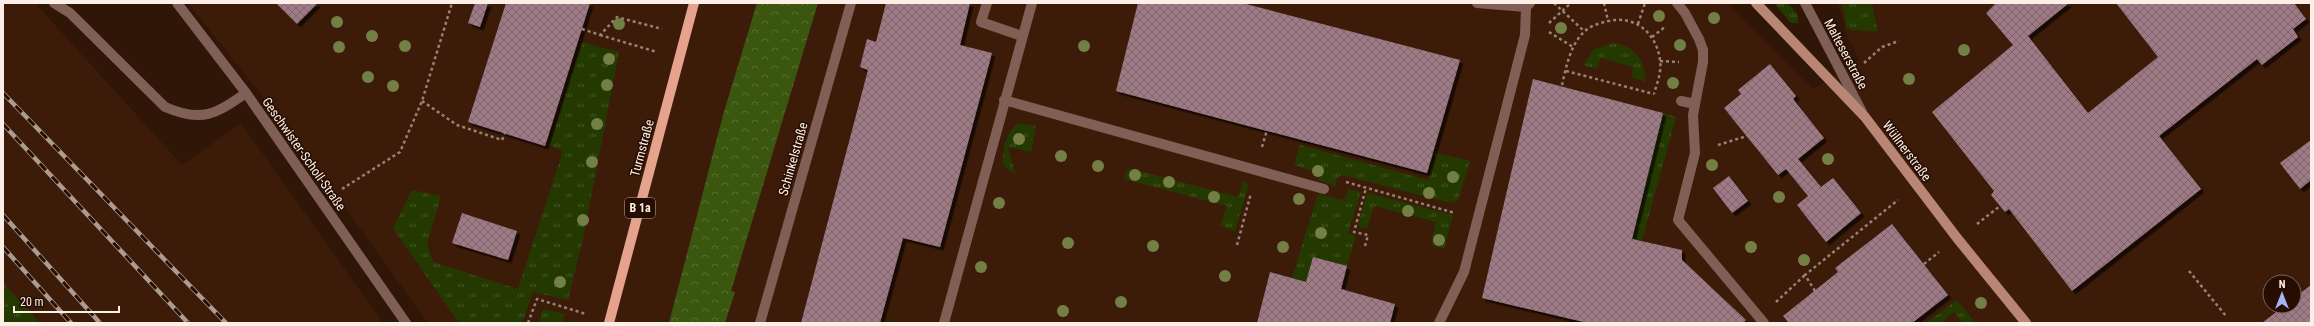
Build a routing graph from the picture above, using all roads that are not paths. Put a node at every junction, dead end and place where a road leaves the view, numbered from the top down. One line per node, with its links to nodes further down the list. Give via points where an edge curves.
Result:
1 (54, 3): 13 (street, via 70,13 171,110 201,117 220,111)
2 (177, 3): 13 (street, Geschwister-Scholl-Straße)
3 (694, 3): 20 (main road, Turmstraße / B 1a)
4 (851, 3): 21 (street, Schinkelstraße)
5 (987, 3): 12 (street, via 981,22)
6 (1032, 3): 12 (street)
7 (1477, 3): 11 (street)
8 (1677, 3): 16 (street, via 1685,13 1703,50 1704,62)
9 (1756, 3): 17 (street, Wüllnerstraße)
10 (1805, 3): 17 (street, Malteserstraße)
11 (1528, 5): 23 (street, via 1525,35 1464,272)
12 (1022, 36): 14 (street)
13 (246, 93): 19 (street, Geschwister-Scholl-Straße)
14 (1004, 100): 18 (street); 22 (street)
15 (1681, 100): 16 (street)
16 (1695, 104): 24 (street, via 1695,153 1678,220)
17 (1865, 117): 25 (street, Wüllnerstraße)
18 (1324, 188)
19 (406, 323)
20 (609, 323)
21 (760, 323)
22 (944, 323)
23 (1439, 323)
24 (1764, 323)
25 (2026, 323)

